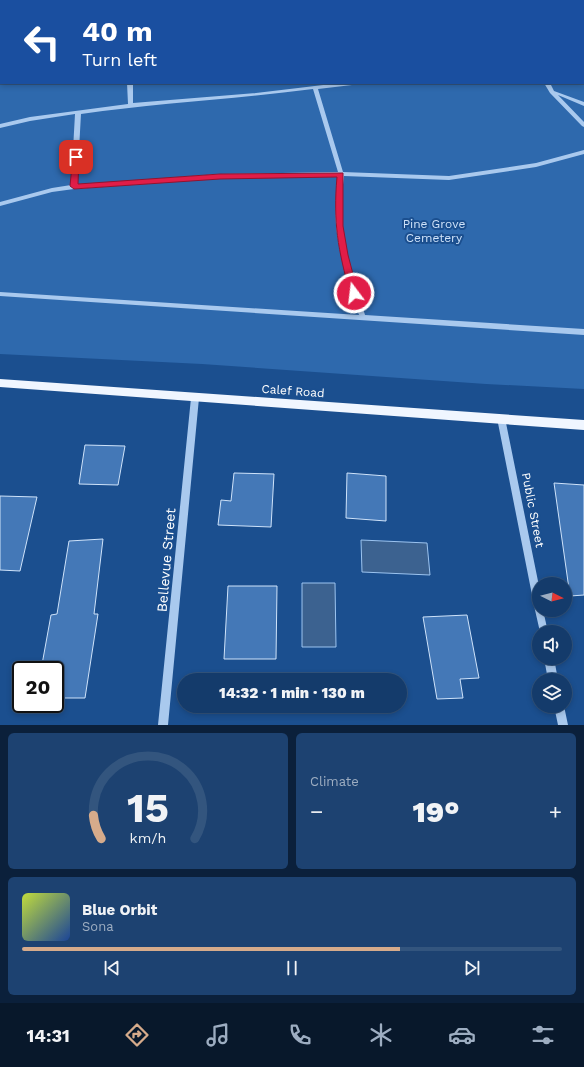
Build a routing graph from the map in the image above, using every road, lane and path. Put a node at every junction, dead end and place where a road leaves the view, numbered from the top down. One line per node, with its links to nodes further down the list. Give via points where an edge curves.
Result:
1 (130, 84): 7 (street)
2 (345, 84): 4 (street)
3 (548, 84): 5 (street)
4 (315, 88): 7 (street); 12 (street)
5 (552, 92): 6 (street); 9 (street)
6 (584, 104)
7 (131, 105): 8 (street)
8 (78, 113): 10 (street); 13 (street)
9 (584, 125)
10 (0, 126)
11 (584, 152): 12 (street, via 536,164 449,178)
12 (341, 174): 13 (street, via 220,176); 16 (street, via 339,226 344,255)
13 (74, 186): 14 (street)
14 (0, 204)
15 (0, 294): 16 (street)
16 (363, 318): 17 (street)
17 (584, 332)
18 (0, 383): 19 (main road, Calef Road)
19 (195, 398): 20 (main road, Calef Road); 24 (street, Bellevue Street)
20 (501, 418): 21 (main road, Calef Road); 22 (street, Public Street)
21 (584, 425)
22 (533, 577)
23 (560, 713): 25 (street)
24 (163, 725)
25 (562, 725)

